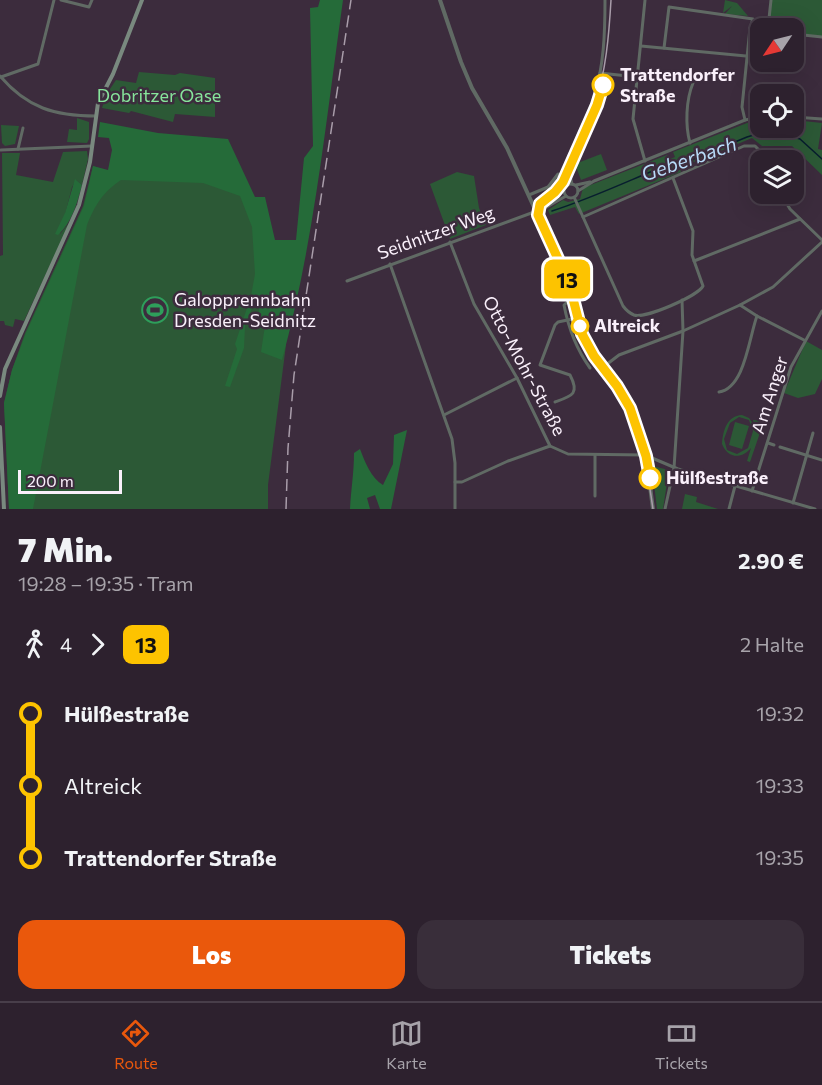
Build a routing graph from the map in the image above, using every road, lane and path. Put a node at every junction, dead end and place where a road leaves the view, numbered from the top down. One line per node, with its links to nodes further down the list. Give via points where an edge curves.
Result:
1 (54, 0): 18 (street, via 38,64)
2 (61, 0): 3 (street, via 89,7)
3 (92, 0)
4 (142, 0): 21 (main road, via 98,102)
5 (441, 0): 39 (street, via 472,88)
6 (605, 0): 17 (street)
7 (645, 0): 14 (street)
8 (771, 0): 9 (street)
9 (769, 18)
10 (750, 19): 15 (street, via 669,7)
11 (750, 28): 16 (street)
12 (804, 34): 13 (street)
13 (822, 37)
14 (641, 46): 15 (street); 19 (street)
15 (664, 48): 16 (street)
16 (747, 56): 25 (street, via 742,106)
17 (600, 73): 19 (street); 36 (street, via 568,160)
18 (0, 76): 21 (street, via 19,96 47,110 68,116)
19 (637, 77): 32 (street, via 633,125)
20 (693, 83): 27 (street, via 686,130)
21 (96, 116): 28 (main road)
22 (804, 118): 24 (street)
23 (750, 119): 25 (street)
24 (822, 119)
25 (745, 120): 27 (street)
26 (23, 128): 29 (street)
27 (690, 143): 32 (street)
28 (93, 146): 29 (street); 62 (main road, via 80,205)
29 (18, 149): 30 (street)
30 (1, 150)
31 (759, 150): 34 (street, via 750,145)
32 (645, 160): 35 (street)
33 (558, 174): 39 (street, via 548,187)
34 (673, 178): 43 (street); 47 (street, via 693,231)
35 (594, 181): 36 (street); 37 (street)
36 (571, 185): 37 (street); 38 (street)
37 (578, 191): 40 (street)
38 (565, 194): 40 (street); 42 (street, Seidnitzer Weg)
39 (529, 195): 42 (street)
40 (574, 196): 43 (street)
41 (787, 204): 44 (street)
42 (536, 211): 46 (street, Seidnitzer Weg); 50 (street)
43 (583, 217): 51 (street, via 627,311 645,316)
44 (800, 219): 45 (street); 47 (street)
45 (822, 241): 52 (street, via 773,287)
46 (450, 242): 48 (street, Seidnitzer Weg); 61 (street, Otto-Mohr-Straße, via 474,304)
47 (694, 261): 51 (street, via 703,286)
48 (390, 264): 49 (street, Seidnitzer Weg); 66 (street)
49 (347, 281)
50 (573, 297): 55 (street); 56 (street, via 564,305)
51 (682, 300): 57 (street)
52 (740, 305): 54 (street); 57 (street)
53 (822, 311): 58 (street, Am Anger)
54 (757, 316): 58 (street); 63 (street, via 736,380)
55 (577, 318): 56 (street); 60 (street, via 589,350)
56 (567, 320): 59 (street); 65 (street, via 555,325 540,365 570,375 575,384 571,396)
57 (683, 331): 60 (street, via 620,355); 77 (street)
58 (805, 340): 69 (street, Am Anger, via 783,390)
59 (590, 368)
60 (602, 368): 75 (street, via 629,408)
61 (518, 378): 66 (street); 71 (street, Otto-Mohr-Straße)
62 (2, 379): 64 (main road)
63 (718, 392)
64 (0, 396)
65 (555, 402)
66 (444, 415): 79 (street, via 454,449)
67 (0, 427): 78 (main road)
68 (813, 433): 74 (street)
69 (768, 443): 70 (street); 81 (street, Am Anger)
70 (774, 445)
71 (550, 446): 73 (street, Otto-Mohr-Straße, via 567,454); 79 (street)
72 (780, 447): 74 (street)
73 (595, 455): 75 (street, Otto-Mohr-Straße); 82 (street)
74 (806, 455): 76 (street); 83 (street)
75 (646, 456): 77 (street); 86 (street)
76 (822, 460)
77 (674, 468): 80 (street); 87 (street)
78 (1, 471): 84 (main road)
79 (455, 482): 85 (street)
80 (735, 486): 81 (street); 88 (street)
81 (752, 490): 83 (street)
82 (595, 496)
83 (793, 503): 89 (street)
84 (4, 509)
85 (455, 509)
86 (653, 509)
87 (665, 509)
88 (729, 509)
89 (815, 509)

